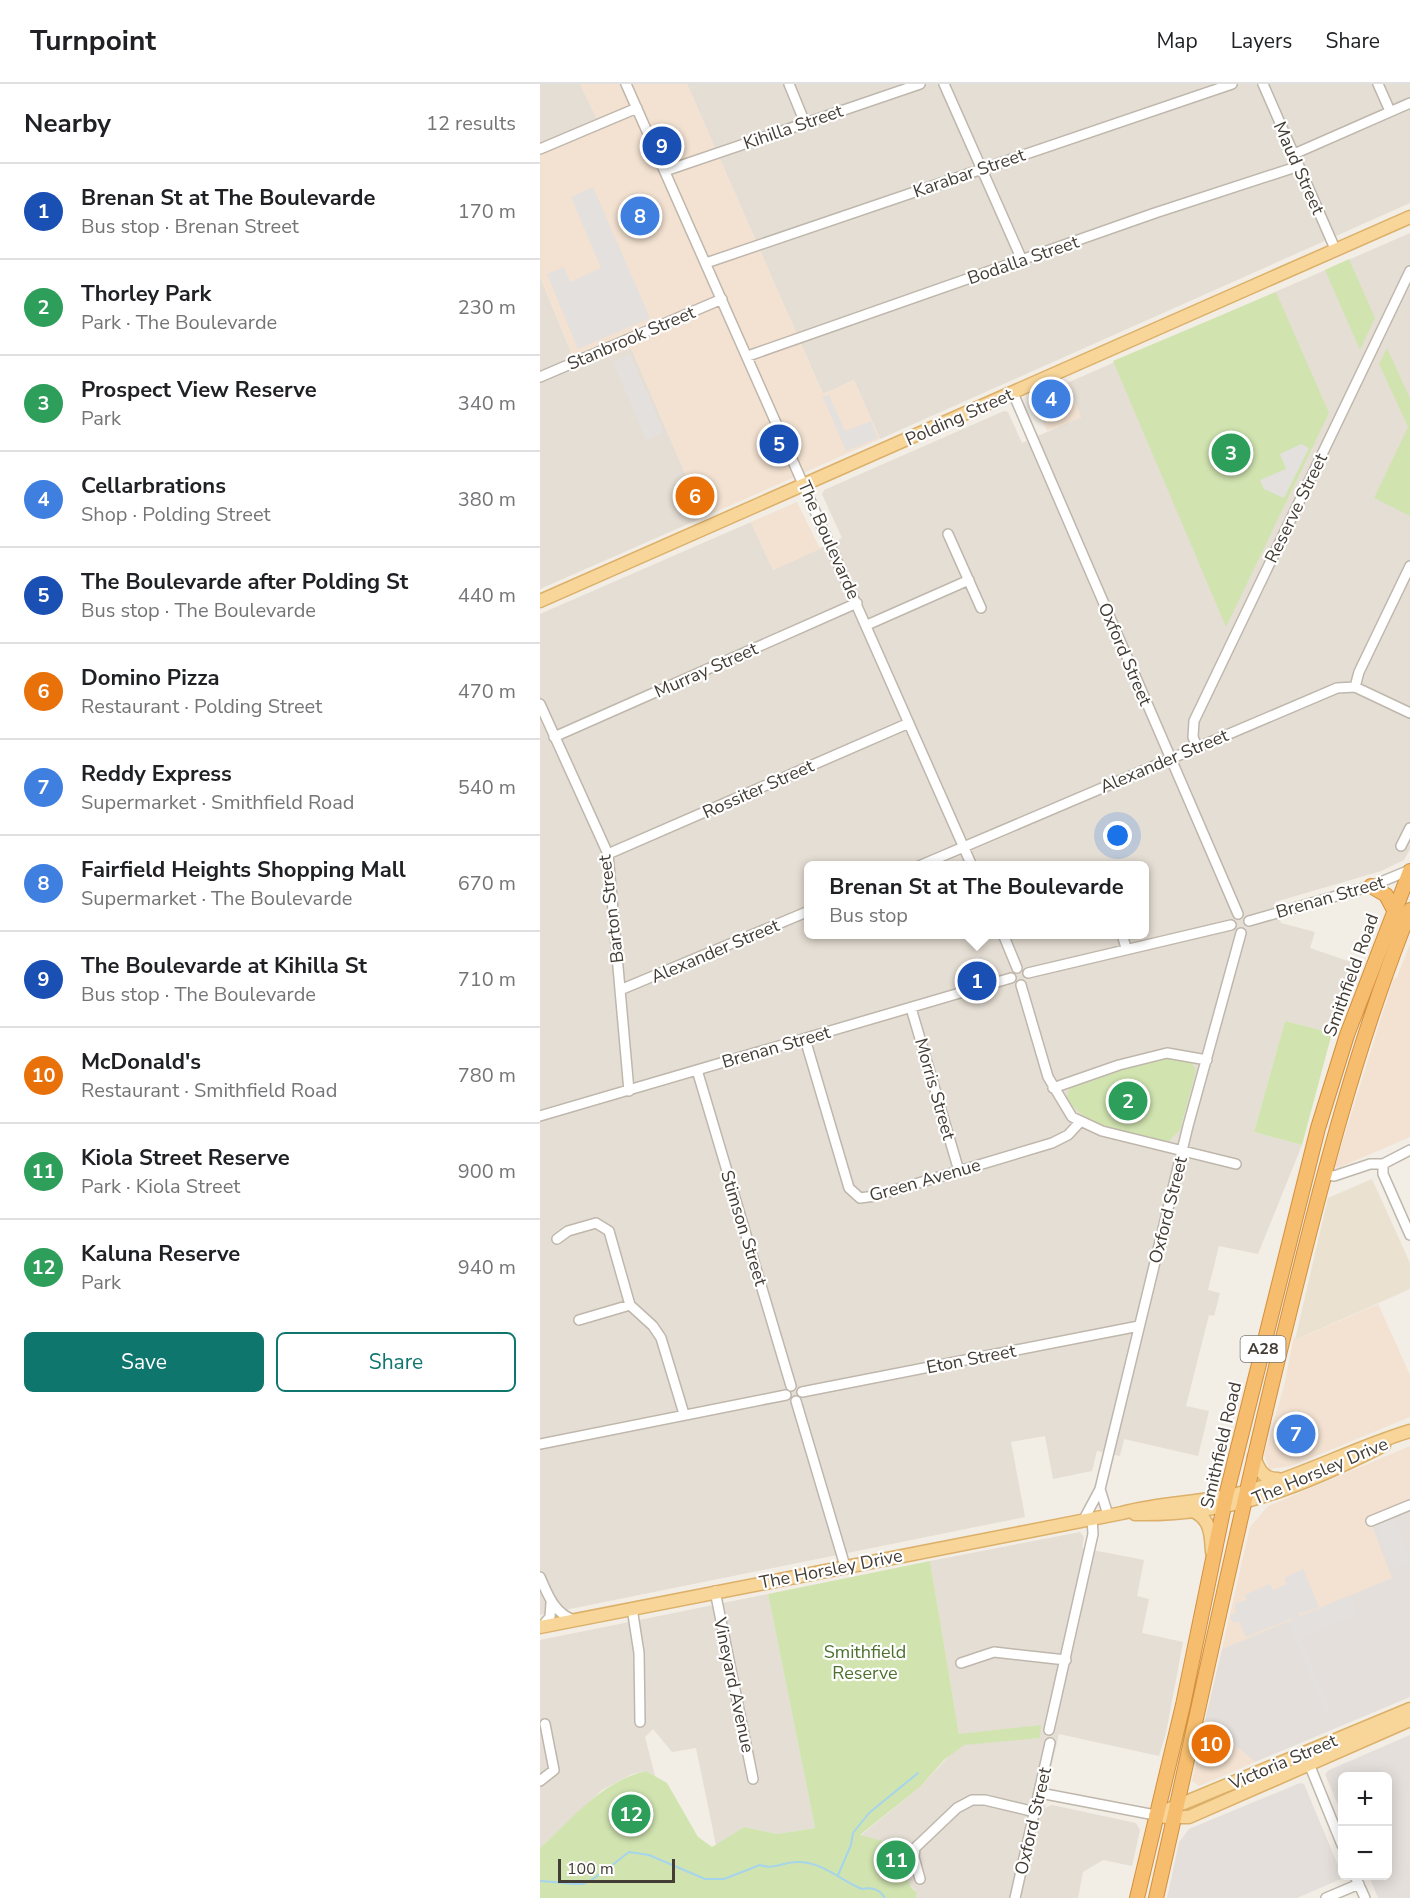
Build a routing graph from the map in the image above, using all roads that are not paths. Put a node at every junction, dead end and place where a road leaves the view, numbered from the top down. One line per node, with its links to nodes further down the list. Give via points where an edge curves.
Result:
1 (626, 84): 9 (street, The Boulevarde)
2 (789, 84): 11 (street)
3 (920, 84): 11 (street, Kihilla Street)
4 (944, 84): 15 (street)
5 (1232, 84): 15 (street, Karabar Street)
6 (1263, 84): 13 (street, Maud Street)
7 (1378, 84): 10 (street)
8 (1410, 102): 10 (street)
9 (637, 108): 12 (street); 16 (street, The Boulevarde)
10 (1390, 111): 13 (street)
11 (805, 123): 16 (street, Kihilla Street)
12 (540, 149)
13 (1294, 154): 14 (street, Maud Street)
14 (1299, 166): 18 (street, Maud Street); 19 (street, Bodalla Street)
15 (981, 169): 19 (street); 20 (street, Karabar Street)
16 (665, 171): 20 (street, The Boulevarde)
17 (1410, 217): 18 (main road, Polding Street)
18 (1336, 251): 25 (main road, Polding Street)
19 (1022, 260): 23 (street, Bodalla Street)
20 (706, 263): 22 (street, The Boulevarde)
21 (1410, 271): 39 (street, Reserve Street, via 1194,721)
22 (722, 300): 23 (street, The Boulevarde); 24 (street, Stanbrook Street)
23 (748, 356): 26 (street, The Boulevarde)
24 (540, 377)
25 (1013, 393): 26 (main road, Polding Street); 40 (street, Oxford Street)
26 (805, 484): 30 (main road, Polding Street); 31 (street, The Boulevarde)
27 (948, 534): 29 (street)
28 (1410, 566): 34 (street)
29 (969, 580): 32 (street); 33 (street)
30 (540, 601)
31 (857, 603): 33 (street, The Boulevarde); 38 (street, Murray Street)
32 (981, 608)
33 (867, 626): 37 (street, The Boulevarde)
34 (1355, 687): 36 (street); 39 (street, Alexander Street, via 1337,688)
35 (540, 704): 38 (street, Barton Street)
36 (1410, 713)
37 (909, 723): 43 (street, The Boulevarde); 44 (street, Rossiter Street)
38 (554, 736): 44 (street, Barton Street)
39 (1197, 747): 40 (street, Alexander Street)
40 (1170, 759): 43 (street, Alexander Street); 52 (street, Oxford Street)
41 (1410, 828): 42 (street)
42 (1401, 846)
43 (964, 847): 45 (street, Alexander Street); 46 (street, The Boulevarde)
44 (608, 854): 65 (street, Barton Street)
45 (931, 861)
46 (970, 861)
47 (1410, 871): 48 (street, Brenan Street); 49 (highway, Smithfield Road / A28)
48 (1371, 886): 49 (highway, via 1386,895); 53 (street, Brenan Street)
49 (1394, 910): 96 (highway, Smithfield Road / A28, via 1347,1035 1318,1128)
50 (1410, 910): 79 (highway, Smithfield Road / A28, via 1356,1058)
51 (804, 913): 65 (street, Alexander Street)
52 (1238, 914): 53 (street); 54 (street)
53 (1249, 921): 56 (street)
54 (1230, 925): 56 (street); 59 (street)
55 (1410, 929): 60 (highway)
56 (1241, 933): 68 (street, Oxford Street)
57 (1005, 939): 61 (street)
58 (1123, 939): 59 (street)
59 (1126, 948): 62 (street)
60 (1397, 962)
61 (1017, 968): 62 (street); 63 (street)
62 (1028, 974): 64 (street)
63 (1011, 978): 64 (street); 66 (street, Brenan Street)
64 (1021, 985): 70 (street)
65 (620, 990): 71 (street, Barton Street)
66 (911, 1008): 67 (street, Brenan Street); 78 (street, Morris Street)
67 (805, 1038): 69 (street, Brenan Street); 78 (street, Green Avenue, via 854,1195 866,1198)
68 (1207, 1060): 70 (street, via 1167,1053); 75 (street, Oxford Street)
69 (697, 1071): 71 (street, Brenan Street); 85 (street, Stimson Street)
70 (1053, 1088): 73 (street, via 1067,1112)
71 (629, 1091): 72 (street, Brenan Street)
72 (540, 1116)
73 (1080, 1122): 75 (street); 78 (street, Green Avenue, via 1068,1135 1052,1143)
74 (1410, 1150): 77 (street)
75 (1182, 1151): 76 (street); 84 (street, Oxford Street)
76 (1236, 1164)
77 (1383, 1164): 79 (street, via 1370,1164 1346,1174); 80 (street, via 1383,1174)
78 (959, 1171)
79 (1323, 1174): 92 (highway, Smithfield Road / A28)
80 (1410, 1235)
81 (557, 1239): 82 (street, via 568,1231 596,1223 606,1228)
82 (630, 1305): 83 (street); 89 (street, via 662,1338)
83 (579, 1320)
84 (1139, 1326): 86 (street, Eton Street); 94 (street, Oxford Street)
85 (791, 1386): 86 (street); 87 (street)
86 (802, 1392): 88 (street)
87 (786, 1395): 88 (street); 89 (street)
88 (796, 1401): 104 (street)
89 (684, 1414): 91 (street)
90 (1410, 1432): 93 (main road, The Horsley Drive, via 1366,1444); 95 (main road, The Horsley Drive, via 1288,1488)
91 (540, 1444)
92 (1254, 1457): 93 (main road, via 1266,1477); 95 (highway, Smithfield Road / A28)
93 (1282, 1479): 95 (main road, The Horsley Drive)
94 (1100, 1489): 100 (street); 101 (street, Oxford Street)
95 (1244, 1498): 96 (main road, The Horsley Drive); 124 (highway, Smithfield Road / A28)
96 (1225, 1502): 98 (main road, The Horsley Drive); 99 (main road, The Horsley Drive, via 1156,1504); 103 (highway, Smithfield Road / A28)
97 (1410, 1505): 102 (street)
98 (1195, 1512): 99 (main road, The Horsley Drive); 103 (main road, via 1210,1529)
99 (1122, 1513): 100 (main road, The Horsley Drive)
100 (1108, 1515): 101 (main road, The Horsley Drive)
101 (1088, 1518): 104 (main road, The Horsley Drive); 111 (street, Oxford Street, via 1093,1534)
102 (1371, 1521)
103 (1213, 1565): 125 (highway, Smithfield Road / A28)
104 (845, 1566): 106 (main road, The Horsley Drive)
105 (540, 1577): 107 (street)
106 (715, 1592): 108 (main road, The Horsley Drive); 120 (street, Vineyard Avenue)
107 (551, 1603): 109 (street); 110 (street, via 550,1617)
108 (632, 1608): 109 (main road, The Horsley Drive); 115 (street, via 639,1653)
109 (574, 1620): 110 (main road, The Horsley Drive)
110 (541, 1626)
111 (1066, 1660): 112 (street, via 994,1652); 117 (street, Oxford Street)
112 (961, 1663)
113 (1410, 1709): 119 (main road, Victoria Street)
114 (1410, 1720): 119 (main road, Victoria Street)
115 (640, 1722)
116 (544, 1724): 121 (street, via 554,1770)
117 (1049, 1730)
118 (1050, 1743): 122 (street, Oxford Street)
119 (1307, 1759): 124 (main road, Victoria Street); 126 (street)
120 (753, 1779)
121 (540, 1781)
122 (1040, 1793): 123 (street, Oxford Street); 125 (street, Victoria Street)
123 (1035, 1812): 127 (street, via 980,1800 961,1806 915,1848); 129 (street, Oxford Street)
124 (1175, 1813): 125 (main road, Victoria Street); 131 (highway, Smithfield Road / A28)
125 (1155, 1815): 130 (highway, Smithfield Road / A28)
126 (1338, 1835)
127 (920, 1879)
128 (1357, 1880): 132 (street); 133 (street)
129 (1015, 1898)
130 (1137, 1898)
131 (1156, 1898)
132 (1326, 1898)
133 (1365, 1898)

